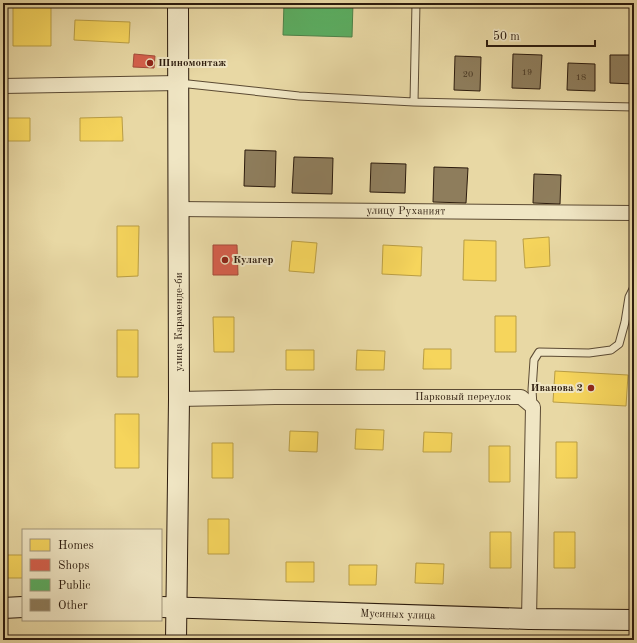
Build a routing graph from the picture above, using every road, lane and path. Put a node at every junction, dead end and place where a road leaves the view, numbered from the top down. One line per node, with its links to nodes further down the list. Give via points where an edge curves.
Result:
1 (178, 3): 3 (street, улица Караменде-би)
2 (416, 3): 5 (lane)
3 (178, 83): 4 (street); 5 (lane, via 299,96); 7 (street, улица Караменде-би)
4 (3, 86)
5 (414, 102): 6 (lane)
6 (634, 107)
7 (178, 209): 8 (street, улицу Руханият); 10 (street, улица Караменде-би)
8 (634, 213)
9 (634, 289): 11 (lane, via 629,297 619,344 611,350 539,352 534,360)
10 (178, 399): 11 (street, Парковый переулок, via 521,397); 13 (street, улица Караменде-би)
11 (533, 407): 15 (street)
12 (22, 607): 14 (street)
13 (168, 607): 15 (street, Мусиных улица); 17 (street, улица Караменде-би)
14 (3, 608)
15 (529, 618): 16 (street, Мусиных улица)
16 (634, 620)
17 (176, 640)

